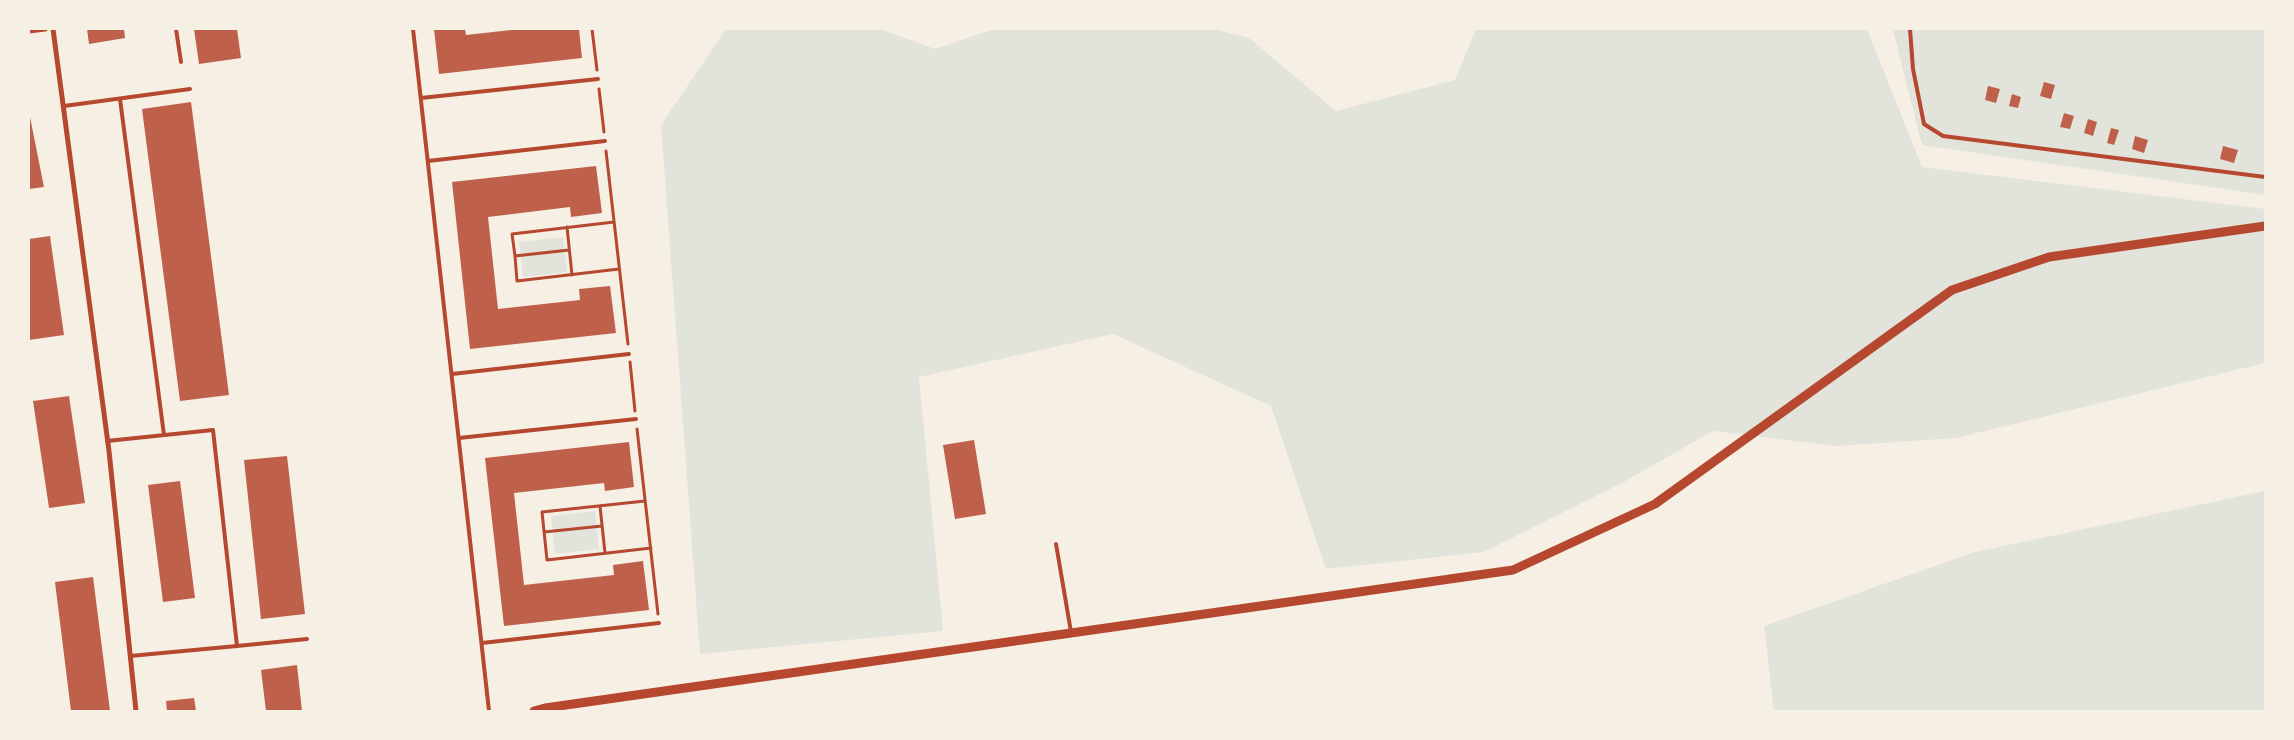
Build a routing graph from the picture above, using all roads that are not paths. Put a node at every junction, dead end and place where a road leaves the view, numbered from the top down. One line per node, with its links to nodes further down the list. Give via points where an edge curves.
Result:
1 (45, 29): 6 (street)
2 (53, 29): 12 (street)
3 (176, 29): 7 (lane)
4 (413, 29): 10 (lane)
5 (1910, 29): 15 (lane, via 1913,69 1924,124 1943,136)
6 (29, 31)
7 (181, 62)
8 (598, 78): 10 (lane)
9 (190, 89): 11 (lane)
10 (421, 98): 14 (lane)
11 (120, 99): 12 (lane); 20 (lane)
12 (64, 106): 22 (street)
13 (605, 141): 14 (lane)
14 (428, 161): 18 (lane)
15 (2265, 178)
16 (2265, 226): 25 (street, via 2049,257 1952,290 1655,504 1513,570)
17 (629, 354): 18 (lane)
18 (452, 374): 21 (lane)
19 (636, 419): 21 (lane)
20 (164, 435): 22 (lane); 28 (lane, via 213,430)
21 (459, 438): 27 (lane)
22 (107, 441): 29 (street)
23 (1056, 544): 25 (lane)
24 (659, 623): 27 (lane)
25 (1071, 632): 32 (street)
26 (307, 639): 28 (lane)
27 (482, 643): 31 (lane)
28 (237, 646): 29 (lane)
29 (130, 656): 30 (street)
30 (136, 711)
31 (490, 711)
32 (534, 711)

